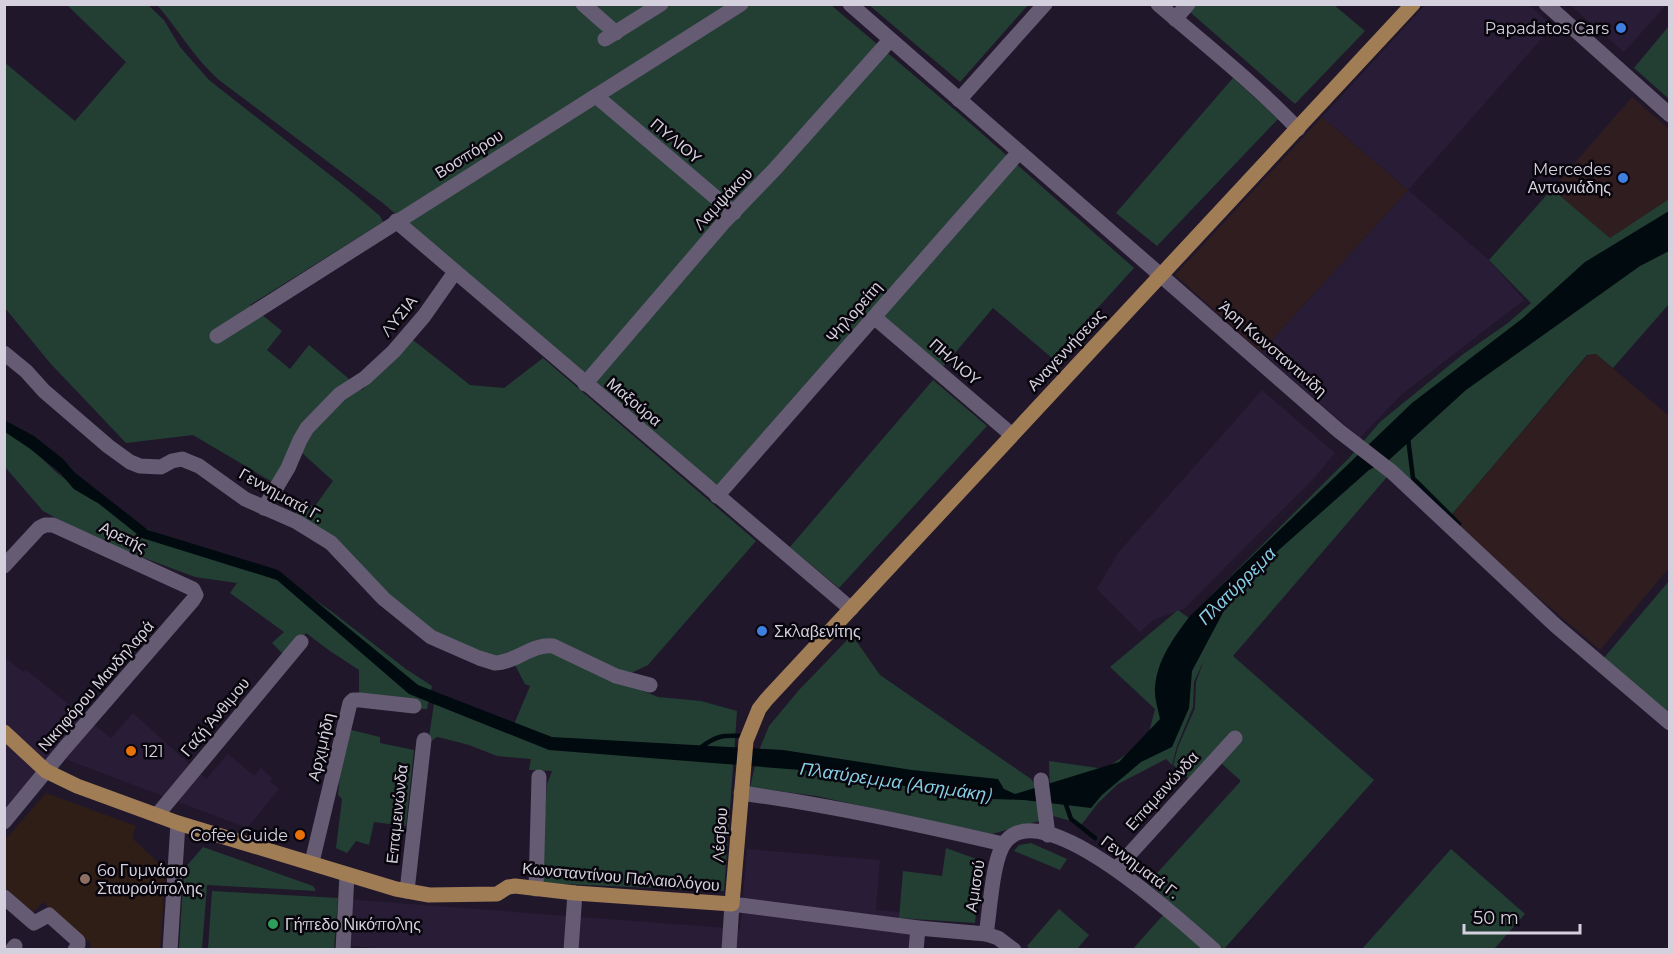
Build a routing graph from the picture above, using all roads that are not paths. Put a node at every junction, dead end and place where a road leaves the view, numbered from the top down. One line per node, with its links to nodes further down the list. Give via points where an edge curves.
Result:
1 (583, 4): 2 (street, via 611,36)
2 (661, 4)
3 (741, 4): 12 (street, Βοσπόρου)
4 (850, 4): 11 (street, Άρη Κωνσταντινίδη)
5 (1045, 4): 13 (street)
6 (1158, 4): 10 (street)
7 (1188, 4): 10 (street)
8 (1413, 4): 15 (main road, Αναγεννήσεως)
9 (1546, 4): 14 (street)
10 (1175, 19): 15 (street)
11 (890, 40): 13 (street, Άρη Κωνσταντινίδη); 17 (street, Λαμψάκου)
12 (596, 96): 17 (street, ΠΥΛΙΟΥ); 18 (street, Βοσπόρου)
13 (959, 100): 16 (street, Άρη Κωνσταντινίδη)
14 (1670, 115)
15 (1298, 129): 20 (main road, Αναγεννήσεως)
16 (1019, 152): 20 (street, Άρη Κωνσταντινίδη); 21 (street, Ψηλορείτη)
17 (734, 213): 24 (street, Λαμψάκου)
18 (396, 221): 19 (street, Μαξούρα); 22 (street, Βοσπόρου)
19 (455, 272): 24 (street, Μαξούρα); 27 (street, ΛΥΣΙΑ, via 410,333 365,378 339,394 302,434 288,468)
20 (1160, 275): 25 (main road, Αναγεννήσεως); 34 (street, Άρη Κωνσταντινίδη, via 1339,431 1392,472 1555,625)
21 (874, 317): 25 (street, ΠΗΛΙΟΥ); 26 (street, Ψηλορείτη)
22 (217, 336)
23 (4, 353): 27 (street, Γεννηματά Γ., via 44,392 130,462 161,467 175,460 189,461)
24 (585, 384): 26 (street, Μαξούρα)
25 (1012, 435): 30 (main road, Αναγεννήσεως)
26 (717, 496): 30 (street, Μαξούρα)
27 (264, 508): 32 (street, Γεννηματά Γ., via 331,543 384,599 436,641 495,663 543,645 561,649 616,676)
28 (4, 566): 29 (street, Αρετής, via 39,528 56,525)
29 (174, 581): 39 (street, Νικηφόρου Μανδηλαρά, via 193,589 195,598)
30 (851, 609): 35 (main road, Αναγεννήσεως, via 771,693)
31 (301, 642): 43 (street, Γαζή Άνθιμου)
32 (650, 685)
33 (414, 706): 48 (street, Αρχιμήδη, via 356,700 350,703)
34 (1670, 723)
35 (752, 724): 42 (main road, Λέσβου, via 746,741)
36 (4, 732): 39 (main road, Κωνσταντίνου Παλαιολόγου)
37 (1235, 738): 49 (street, Επαμεινώνδα)
38 (424, 740): 52 (street, Επαμεινώνδα)
39 (46, 771): 43 (main road, Κωνσταντίνου Παλαιολόγου); 44 (street, Νικηφόρου Μανδηλαρά)
40 (539, 777): 51 (street)
41 (1041, 780): 46 (street)
42 (741, 793): 47 (street, via 804,802); 55 (main road, Λέσβου)
43 (157, 815): 45 (main road, Κωνσταντίνου Παλαιολόγου)
44 (4, 822)
45 (178, 823): 48 (main road, Κωνσταντίνου Παλαιολόγου); 59 (street)
46 (1048, 835): 47 (street, Γεννηματά Γ., via 1017,833); 49 (street, Γεννηματά Γ., via 1084,849)
47 (1003, 844): 57 (street, Αμισού)
48 (312, 862): 50 (main road, Κωνσταντίνου Παλαιολόγου)
49 (1116, 869): 65 (street, Γεννηματά Γ.)
50 (347, 875): 52 (main road, Κωνσταντίνου Παλαιολόγου); 60 (street)
51 (536, 889): 52 (main road, Κωνσταντίνου Παλαιολόγου, via 508,887 497,894 429,895); 53 (main road, Κωνσταντίνου Παλαιολόγου)
52 (407, 891)
53 (575, 893): 55 (main road, Κωνσταντίνου Παλαιολόγου); 61 (street)
54 (4, 897): 58 (street, via 34,923 49,915 78,942)
55 (732, 904): 56 (street, Κωνσταντίνου Παλαιολόγου); 62 (street, Λέσβου)
56 (918, 928): 57 (street, Κωνσταντίνου Παλαιολόγου); 63 (street)
57 (987, 934): 64 (street, Κωνσταντίνου Παλαιολόγου)
58 (75, 950)
59 (170, 950)
60 (343, 950)
61 (571, 950)
62 (729, 950)
63 (916, 950)
64 (1014, 950)
65 (1214, 950)

